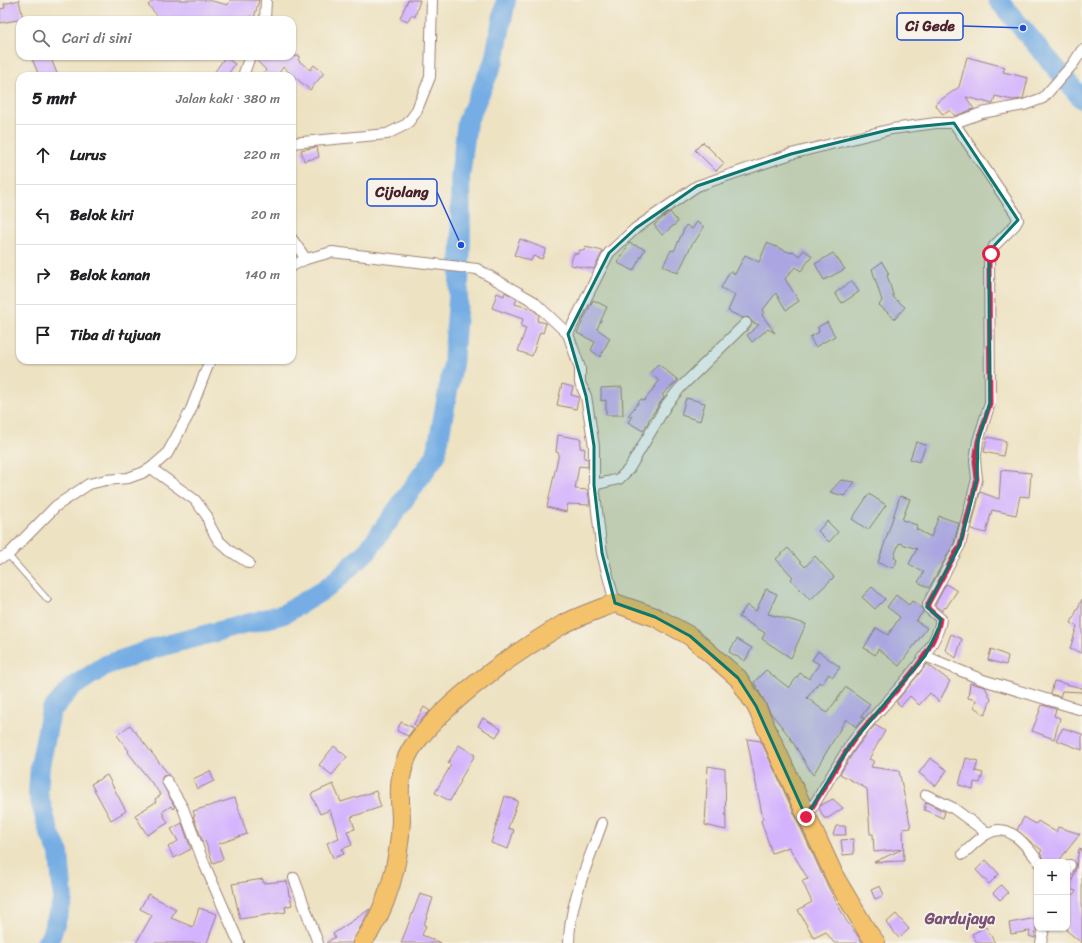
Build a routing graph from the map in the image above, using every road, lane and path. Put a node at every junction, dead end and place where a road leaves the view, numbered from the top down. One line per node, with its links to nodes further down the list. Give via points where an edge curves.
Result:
1 (266, 0): 3 (street)
2 (432, 0): 8 (street, via 430,77 416,112 408,124 387,134)
3 (265, 16)
4 (1082, 50): 7 (street, via 1043,98 1024,105 982,113)
5 (249, 60): 6 (street)
6 (244, 72)
7 (954, 123): 13 (street, via 892,129 791,154 697,186 636,228 609,253); 21 (street, via 1018,220 994,246 989,261 990,404 978,441 975,461 977,479 960,545 928,604 928,608 940,619 939,628)
8 (296, 142)
9 (296, 244): 10 (street)
10 (306, 258): 11 (street); 13 (street, via 332,252 477,269 533,301)
11 (296, 264)
12 (746, 322): 16 (street, via 667,404 629,469 619,479)
13 (568, 334): 16 (street, via 580,368 580,383 586,396 594,446)
14 (208, 364): 15 (street, via 190,412 168,454)
15 (151, 468): 17 (street, via 128,478 89,484 56,506); 18 (street, via 195,500 208,516 218,540)
16 (594, 485): 20 (street, via 602,553)
17 (4, 556): 19 (lane)
18 (249, 563)
19 (48, 600)
20 (615, 603): 25 (highway, via 656,617 690,636 738,678 756,706); 34 (highway, via 563,625 506,661 442,713 414,746 405,762 400,780 396,863 384,904 373,929)
21 (925, 656): 22 (street, via 983,680); 25 (street, via 852,744)
22 (1082, 710)
23 (167, 781): 32 (street, via 183,808)
24 (926, 795): 27 (street, via 953,808)
25 (806, 817): 36 (highway, via 836,878)
26 (602, 823): 35 (street, via 573,906)
27 (987, 833): 28 (street); 29 (street, via 1000,830 1014,835)
28 (963, 854)
29 (1037, 859)
30 (294, 878): 33 (street)
31 (1043, 931): 37 (street)
32 (239, 943)
33 (318, 943)
34 (362, 943)
35 (569, 943)
36 (876, 943)
37 (1041, 943)

